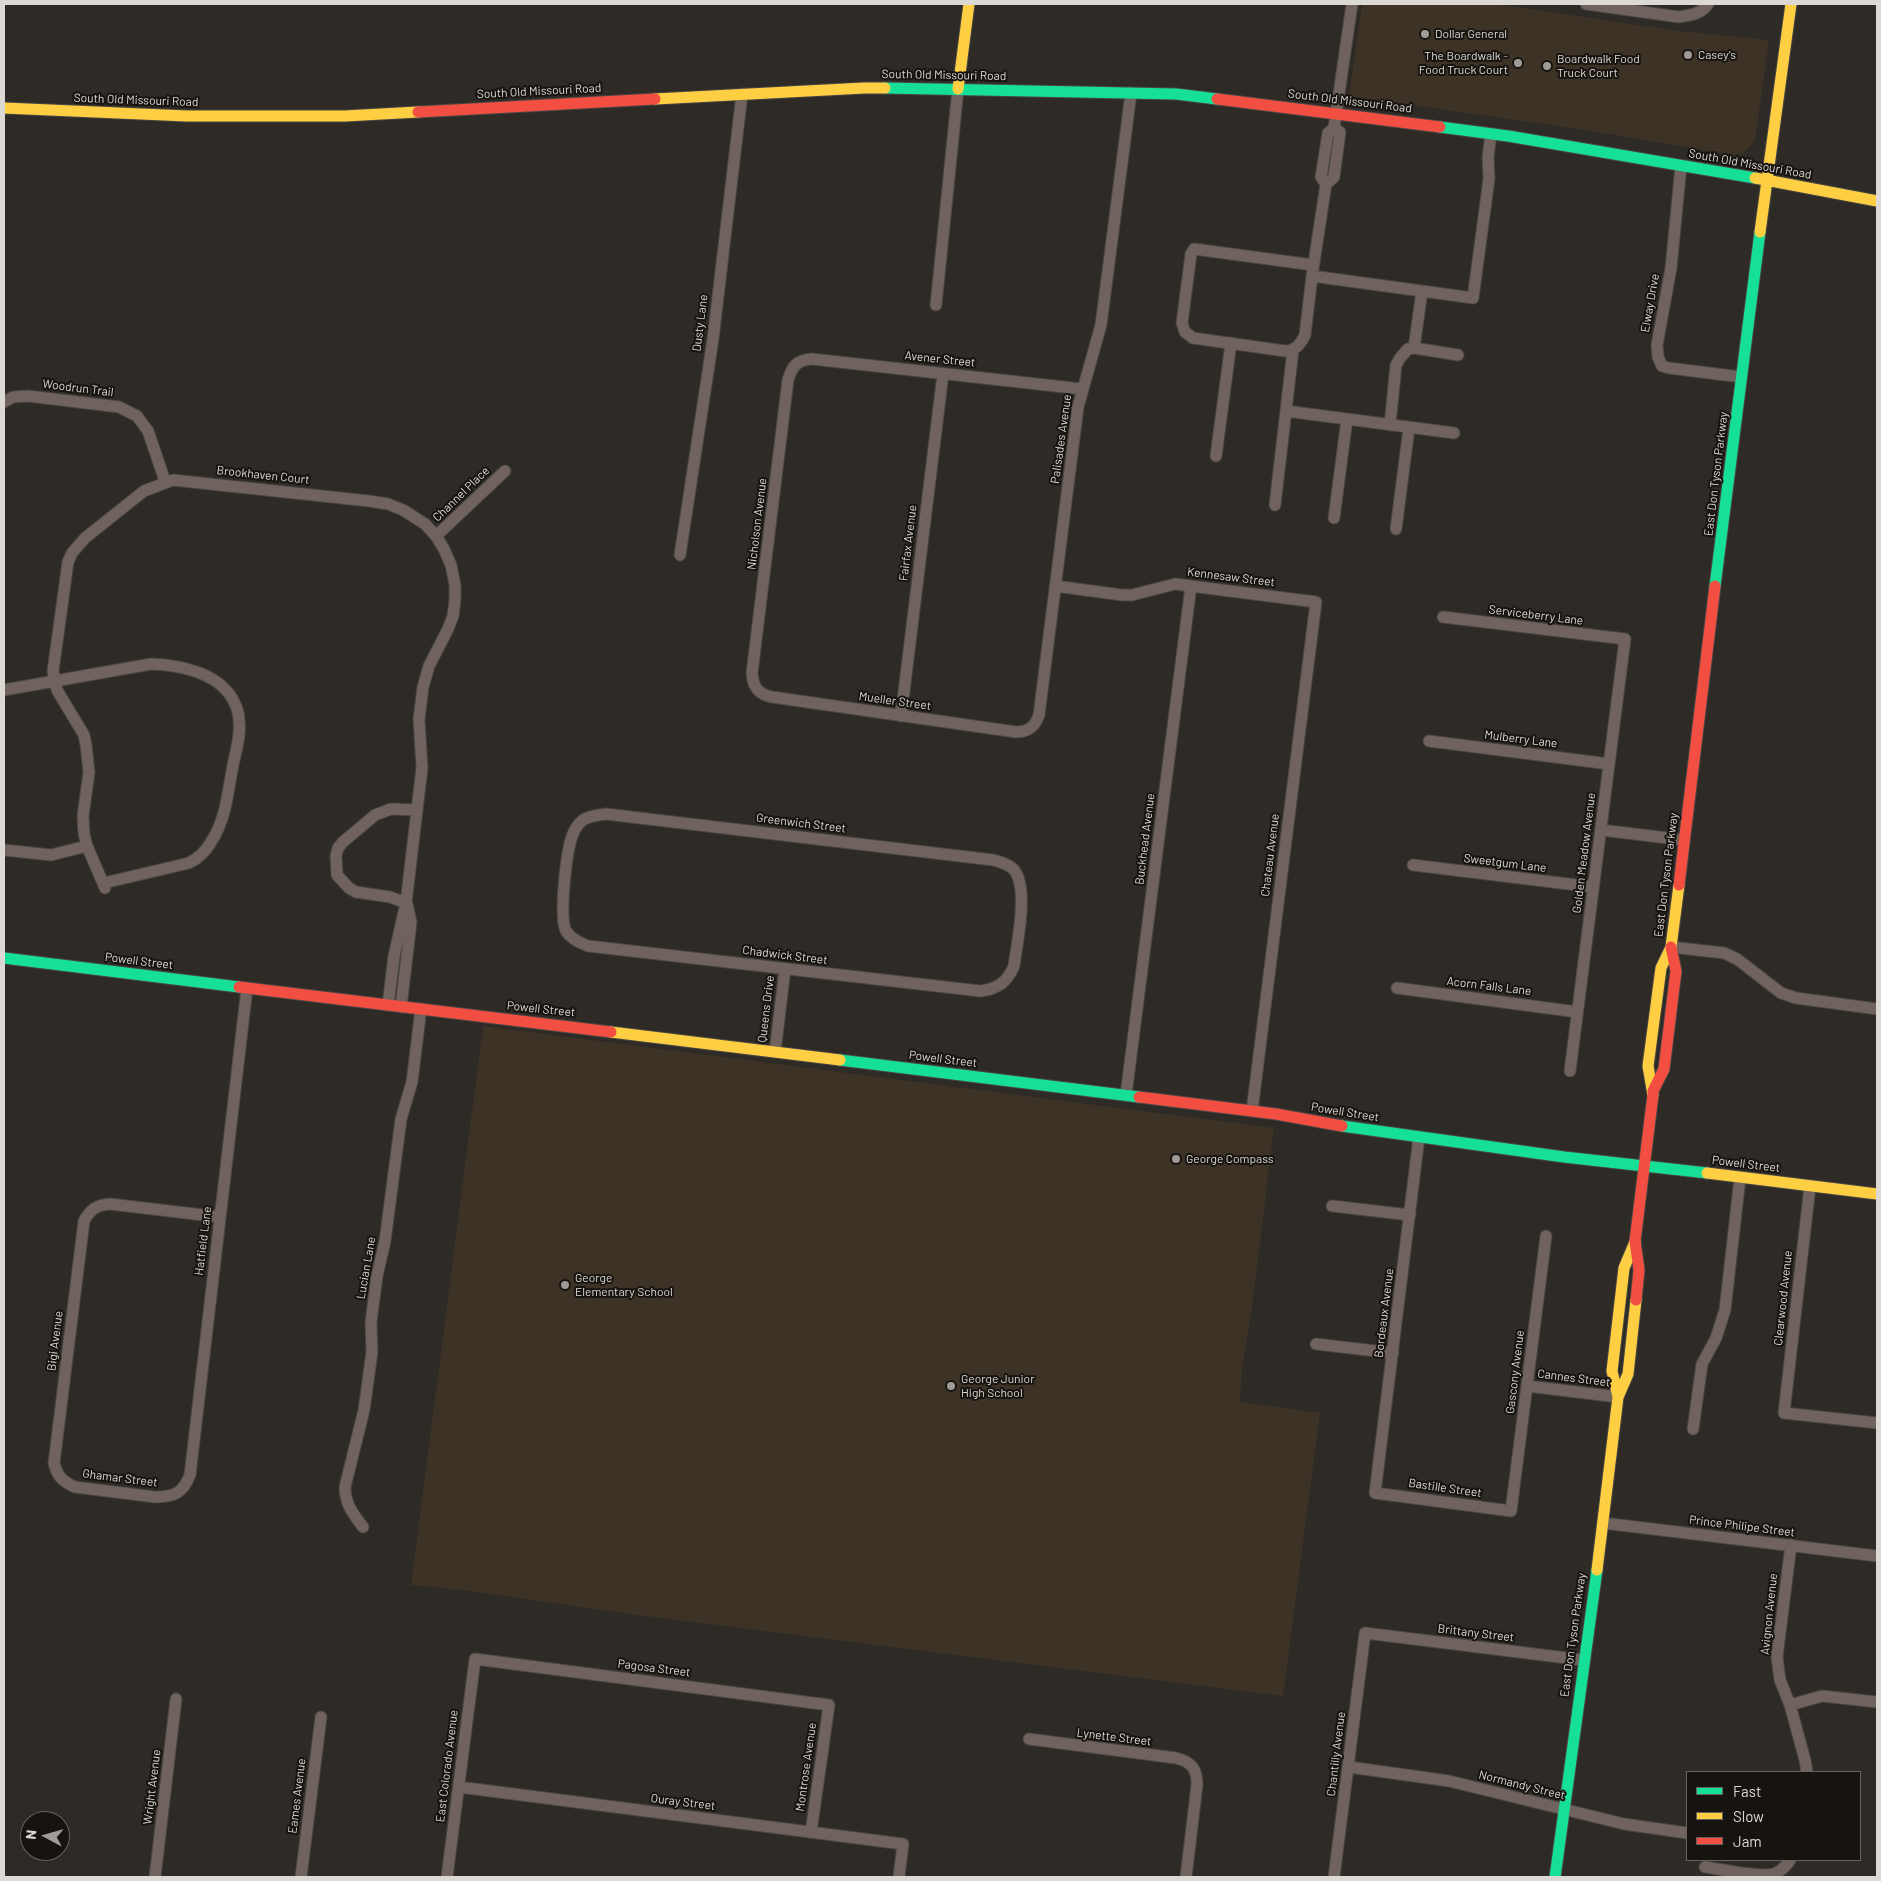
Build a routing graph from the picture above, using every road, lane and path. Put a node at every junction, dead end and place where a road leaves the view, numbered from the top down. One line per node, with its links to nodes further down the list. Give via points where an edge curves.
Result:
1 (969, 4): 6 (main road)
2 (1352, 4): 10 (street)
3 (1586, 4): 4 (street, via 1680,17 1704,10)
4 (1708, 4)
5 (1791, 4): 13 (main road, East Don Tyson Parkway)
6 (958, 89): 7 (main road, South Old Missouri Road); 8 (main road, South Old Missouri Road, via 864,88); 17 (street)
7 (1131, 93): 10 (main road, South Old Missouri Road, via 1176,94); 25 (street, Palisades Avenue, via 1101,325)
8 (742, 94): 9 (main road, South Old Missouri Road, via 345,116 187,116); 39 (street, Dusty Lane, via 713,339)
9 (4, 108)
10 (1336, 113): 11 (main road, South Old Missouri Road); 15 (street, via 1334,128 1328,133 1321,177 1326,184)
11 (1491, 134): 12 (main road, South Old Missouri Road); 16 (street, via 1489,179 1473,298)
12 (1681, 166): 13 (main road, South Old Missouri Road); 24 (street, Elway Drive, via 1658,357 1662,366 1669,368)
13 (1766, 180): 14 (main road, South Old Missouri Road); 24 (main road, East Don Tyson Parkway)
14 (1877, 201)
15 (1312, 270): 16 (street); 18 (street, via 1194,249 1182,323 1185,332 1193,338); 20 (street, via 1304,335)
16 (1422, 291): 19 (street)
17 (936, 305)
18 (1231, 343): 20 (street); 32 (street)
19 (1414, 348): 21 (street); 29 (street, via 1408,349 1396,365)
20 (1294, 350): 27 (street)
21 (1458, 355)
22 (796, 363): 23 (street, Avener Street, via 812,359); 47 (street, Nicholson Avenue, via 788,380 752,673)
23 (944, 374): 25 (street, Avener Street); 48 (street, Fairfax Avenue)
24 (1741, 378): 54 (main road, East Don Tyson Parkway)
25 (1082, 389): 40 (street, Palisades Avenue)
26 (4, 402): 34 (street, Woodrun Trail, via 13,397 28,396 119,407 137,416 148,430)
27 (1286, 411): 28 (street); 35 (street)
28 (1347, 419): 29 (street); 36 (street)
29 (1390, 425): 30 (street)
30 (1409, 428): 31 (street); 37 (street)
31 (1454, 433)
32 (1216, 456)
33 (504, 471): 38 (street, Channel Place)
34 (166, 481): 38 (street, Brookhaven Court, via 183,480 388,504 415,516); 45 (street, Brookhaven Court, via 144,491 85,538 72,553 54,659)
35 (1275, 505)
36 (1334, 518)
37 (1396, 529)
38 (436, 536): 52 (street, Brookhaven Court, via 451,565 455,600 453,616 429,666 423,687 420,719 422,768)
39 (680, 555)
40 (1055, 586): 41 (street, Kennesaw Street, via 1122,595 1175,584); 49 (street, Palisades Avenue, via 1039,715)
41 (1192, 586): 42 (street, Kennesaw Street); 74 (street, Buckhead Avenue)
42 (1316, 602): 75 (street, Chateau Avenue)
43 (1444, 618): 44 (street, Serviceberry Lane)
44 (1625, 639): 51 (street, Golden Meadow Avenue)
45 (55, 680): 46 (street); 55 (street, Brookhaven Court, via 86,745 89,772 83,816); 55 (street, Brookhaven Court, via 142,664 159,664 188,669 215,680 237,708 239,732 223,815 218,830 198,858 180,866 104,886)
46 (4, 690)
47 (756, 690): 48 (street, Mueller Street, via 772,697)
48 (901, 716): 49 (street, Mueller Street, via 1016,732)
49 (1031, 729)
50 (1429, 741): 51 (street, Mulberry Lane)
51 (1609, 764): 53 (street, Golden Meadow Avenue)
52 (417, 810): 59 (street, Brookhaven Court); 59 (street, via 391,809 375,815 343,842 336,856 337,874 349,888)
53 (1601, 830): 54 (street); 58 (street, Golden Meadow Avenue)
54 (1684, 840): 61 (main road, East Don Tyson Parkway)
55 (87, 846): 56 (street, via 51,856)
56 (4, 850)
57 (1413, 865): 58 (street, Sweetgum Lane)
58 (1594, 887): 71 (street, Golden Meadow Avenue)
59 (406, 903): 67 (street, Brookhaven Court); 68 (street, Brookhaven Court, via 411,922)
60 (567, 934): 63 (street, Chadwick Street, via 588,946); 64 (street, Greenwich Street, via 562,909 574,831 583,820 615,815 1005,863 1020,881 1022,895 1014,966)
61 (1671, 947): 70 (street, via 1724,953 1782,993 1796,998); 77 (main road, East Don Tyson Parkway, via 1676,971 1664,1069 1653,1091)
62 (4, 958): 65 (main road, Powell Street)
63 (785, 969): 64 (street, Chadwick Street, via 980,991 992,990); 72 (street, Queens Drive)
64 (1002, 984)
65 (247, 988): 67 (main road, Powell Street); 83 (street, Hatfield Lane)
66 (1397, 988): 71 (street, Acorn Falls Lane)
67 (388, 1005): 68 (main road, Powell Street)
68 (401, 1007): 69 (main road, Powell Street)
69 (421, 1009): 72 (main road, Powell Street); 96 (street, Lucian Lane, via 412,1082 401,1119 385,1241 376,1276 371,1322 372,1352 364,1410 345,1487 349,1508)
70 (1877, 1009)
71 (1578, 1012): 73 (street, Golden Meadow Avenue)
72 (775, 1052): 74 (main road, Powell Street)
73 (1570, 1071)
74 (1126, 1095): 75 (main road, Powell Street)
75 (1252, 1111): 76 (main road, Powell Street)
76 (1419, 1137): 77 (main road, Powell Street); 82 (street, Bordeaux Avenue)
77 (1644, 1165): 78 (main road, Powell Street); 88 (main road, East Don Tyson Parkway, via 1635,1241 1638,1270 1628,1374)
78 (1740, 1178): 79 (main road, Powell Street); 90 (street, via 1725,1310 1716,1338 1702,1364)
79 (1810, 1186): 80 (main road, Powell Street); 89 (street, Clearwood Avenue, via 1784,1414)
80 (1877, 1194)
81 (1332, 1206): 82 (street)
82 (1410, 1215): 86 (street, Bordeaux Avenue)
83 (220, 1217): 91 (street, Bigi Avenue, via 110,1204 93,1208 84,1221 54,1463); 92 (street, Hatfield Lane, via 190,1475)
84 (1546, 1236): 87 (street, Gascony Avenue)
85 (1316, 1344): 86 (street)
86 (1393, 1353): 93 (street, Bordeaux Avenue)
87 (1527, 1386): 88 (street, Cannes Street); 94 (street, Gascony Avenue)
88 (1618, 1397): 95 (main road, East Don Tyson Parkway)
89 (1877, 1423)
90 (1693, 1429)
91 (60, 1478): 92 (street, Ghamar Street, via 76,1487 155,1497)
92 (178, 1493)
93 (1375, 1493): 94 (street, Bastille Street)
94 (1511, 1511)
95 (1603, 1523): 97 (street, Prince Philipe Street); 101 (main road, East Don Tyson Parkway)
96 (363, 1527)
97 (1791, 1545): 98 (street, Prince Philipe Street); 105 (street, Avignon Avenue, via 1777,1657 1780,1680)
98 (1877, 1556)
99 (1365, 1633): 101 (street, Brittany Street); 108 (street, Chantilly Avenue)
100 (475, 1659): 104 (street, Pagosa Street); 110 (street, East Colorado Avenue)
101 (1583, 1660): 111 (main road, East Don Tyson Parkway)
102 (176, 1699): 116 (street, Wright Avenue)
103 (1877, 1702): 105 (street, via 1822,1696)
104 (829, 1705): 112 (street, Montrose Avenue)
105 (1790, 1705): 109 (street, Avignon Avenue)
106 (321, 1717): 117 (street, Eames Avenue)
107 (1028, 1740): 120 (street, Lynette Street, via 1176,1758 1194,1767 1197,1785)
108 (1349, 1767): 111 (street, Normandy Street, via 1449,1781); 121 (street, Chantilly Avenue)
109 (1807, 1771)
110 (459, 1788): 112 (street, Ouray Street); 118 (street, East Colorado Avenue)
111 (1563, 1809): 113 (street, Normandy Street, via 1624,1824); 122 (main road, East Don Tyson Parkway)
112 (811, 1832): 119 (street, Ouray Street, via 903,1844)
113 (1686, 1833)
114 (1789, 1861): 115 (street, via 1776,1874)
115 (1705, 1868)
116 (155, 1877)
117 (301, 1877)
118 (447, 1877)
119 (899, 1877)
120 (1186, 1877)
121 (1334, 1877)
122 (1555, 1877)

